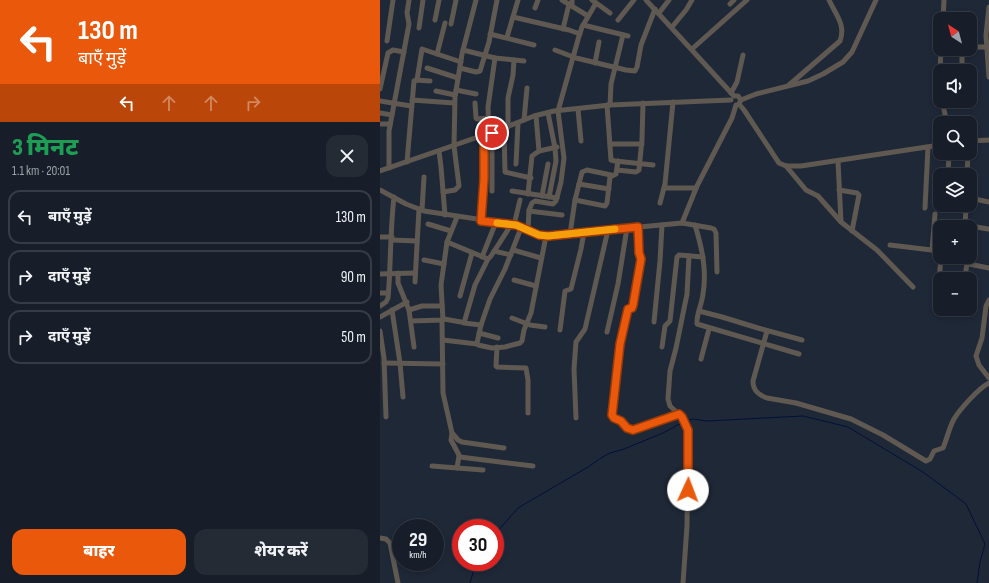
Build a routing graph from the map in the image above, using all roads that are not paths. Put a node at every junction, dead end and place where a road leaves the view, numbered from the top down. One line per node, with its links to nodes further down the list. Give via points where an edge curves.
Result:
1 (393, 0): 39 (street)
2 (409, 0): 47 (street, via 409,24)
3 (423, 0): 34 (street)
4 (439, 0): 28 (street)
5 (456, 0): 31 (street)
6 (476, 0): 45 (street)
7 (497, 0): 36 (street)
8 (518, 0): 27 (street)
9 (562, 0): 20 (street)
10 (634, 0): 29 (street)
11 (646, 0): 23 (street)
12 (669, 0): 23 (street)
13 (692, 0): 33 (street)
14 (746, 0): 44 (street)
15 (829, 0): 64 (street, via 842,26 840,41)
16 (876, 0): 64 (street, via 852,52 846,59 808,81)
17 (944, 0): 24 (street)
18 (535, 1): 22 (street)
19 (594, 1): 25 (street); 26 (street)
20 (571, 4): 26 (street); 35 (street)
21 (989, 7): 43 (street, via 986,25)
22 (534, 8)
23 (657, 11): 33 (street); 59 (street, via 641,45 637,69 633,72)
24 (943, 12)
25 (610, 13)
26 (588, 16): 32 (street)
27 (513, 17): 35 (street); 38 (street)
28 (435, 20)
29 (618, 20)
30 (445, 23): 48 (street)
31 (451, 24)
32 (583, 25): 37 (street); 59 (street, via 625,35)
33 (672, 27): 44 (street)
34 (419, 28)
35 (563, 29): 37 (street)
36 (490, 34): 38 (street); 49 (street)
37 (580, 34): 51 (street)
38 (507, 37): 41 (street)
39 (387, 41)
40 (599, 42): 56 (street)
41 (534, 45)
42 (977, 47): 43 (street)
43 (987, 47): 60 (street)
44 (692, 49): 70 (street)
45 (463, 50): 49 (street); 55 (street)
46 (555, 50): 51 (street)
47 (404, 52): 66 (street, via 393,50 388,53); 74 (street)
48 (437, 54): 55 (street); 62 (street, via 421,50)
49 (484, 55): 52 (street); 58 (street, via 479,72)
50 (742, 55): 70 (street, via 738,82)
51 (572, 57): 56 (street); 82 (street)
52 (494, 58): 53 (street); 87 (street)
53 (514, 60): 54 (street); 92 (street)
54 (524, 61)
55 (461, 62): 58 (street)
56 (595, 63): 59 (street)
57 (427, 68): 61 (street)
58 (460, 68): 61 (street)
59 (615, 68): 79 (street)
60 (989, 77)
61 (458, 78): 68 (street)
62 (417, 80): 63 (street); 71 (street, via 414,82)
63 (430, 81)
64 (786, 87): 78 (street, via 756,94)
65 (527, 88): 88 (street)
66 (380, 89)
67 (436, 91): 68 (street)
68 (455, 93): 69 (street); 75 (street)
69 (476, 94)
70 (732, 96): 73 (street); 78 (street, via 738,96); 78 (street, via 733,104)
71 (412, 100): 75 (street); 80 (street)
72 (380, 101): 74 (street)
73 (673, 102): 77 (street); 121 (street)
74 (394, 103): 80 (street); 85 (street)
75 (454, 103): 99 (street)
76 (475, 103): 87 (street, via 476,118)
77 (643, 103): 79 (street); 98 (street)
78 (738, 103): 113 (street, via 777,161); 122 (street)
79 (609, 105): 81 (street); 97 (street)
80 (411, 106): 108 (street)
81 (578, 108): 82 (street); 95 (street)
82 (558, 111): 83 (street); 100 (street)
83 (548, 112): 86 (street); 103 (street)
84 (380, 113): 85 (street)
85 (392, 115): 91 (street)
86 (536, 116): 88 (street); 105 (street)
87 (488, 118): 93 (street)
88 (524, 120): 89 (street)
89 (518, 123): 92 (street); 110 (street)
90 (380, 124): 91 (street)
91 (390, 124): 114 (street)
92 (506, 128): 93 (street); 119 (street, via 504,172)
93 (488, 134): 99 (street); 126 (street); 146 (street)
94 (989, 140): 96 (street)
95 (581, 141)
96 (977, 141)
97 (610, 144): 98 (street); 107 (street, via 611,160)
98 (642, 144): 109 (street)
99 (454, 146): 104 (street); 128 (street, via 458,188)
100 (563, 146): 103 (street); 133 (street, via 563,171)
101 (933, 146): 102 (street)
102 (928, 147): 106 (street); 139 (street)
103 (555, 148): 105 (street); 132 (street, via 556,160)
104 (439, 151): 108 (street); 128 (street)
105 (539, 151): 119 (street, via 532,156)
106 (838, 160): 113 (street); 125 (street)
107 (618, 161): 109 (street); 115 (street)
108 (407, 162): 114 (street)
109 (640, 163): 112 (street); 115 (street, via 637,172)
110 (516, 164)
111 (548, 164): 130 (street)
112 (653, 164)
113 (786, 166): 148 (street, via 801,185 818,196)
114 (389, 168): 116 (street)
115 (617, 170): 117 (street, via 615,175)
116 (380, 172)
117 (611, 175): 120 (street, via 585,170 581,173); 123 (street)
118 (424, 177): 140 (street)
119 (531, 178): 129 (street)
120 (579, 184): 123 (street); 136 (street)
121 (664, 188): 122 (street); 138 (street)
122 (696, 188): 149 (street)
123 (609, 189): 136 (street, via 605,206)
124 (380, 190): 131 (street)
125 (840, 190): 148 (street); 162 (street, via 859,195)
126 (492, 191)
127 (512, 191): 129 (street)
128 (443, 192): 144 (street)
129 (528, 194): 130 (street)
130 (542, 196): 132 (street)
131 (394, 197): 140 (street); 167 (street)
132 (549, 197): 133 (street)
133 (557, 198): 141 (street, via 553,204 533,202)
134 (977, 199): 137 (street)
135 (520, 200): 151 (street)
136 (575, 200): 164 (street)
137 (989, 202)
138 (660, 203)
139 (925, 208)
140 (421, 210): 144 (street); 168 (street)
141 (529, 212): 142 (street); 159 (street)
142 (562, 214)
143 (935, 214): 171 (street)
144 (444, 215): 145 (street)
145 (456, 217): 146 (street); 161 (street)
146 (481, 221): 147 (street)
147 (496, 222): 151 (street); 177 (street)
148 (841, 222): 162 (street)
149 (682, 223): 152 (street); 153 (street)
150 (428, 224): 161 (street)
151 (513, 225): 155 (street); 172 (street)
152 (662, 225): 154 (street); 210 (street)
153 (695, 225): 176 (street); 184 (street, via 715,231)
154 (638, 227): 156 (street); 238 (street, via 641,259 633,305 628,309 620,344 612,416 633,430)
155 (521, 228): 159 (street); 174 (street)
156 (627, 228): 160 (street); 218 (street, via 618,284)
157 (977, 228): 158 (street)
158 (988, 229)
159 (528, 230): 165 (street)
160 (608, 230): 163 (street); 240 (street, via 585,329 576,342)
161 (451, 231): 169 (street)
162 (852, 231): 192 (street, via 885,257)
163 (584, 232): 164 (street); 215 (street, via 571,289 565,291)
164 (570, 234): 165 (street)
165 (546, 236): 178 (street)
166 (380, 237): 167 (street)
167 (392, 239): 168 (street); 187 (street)
168 (417, 241): 185 (street)
169 (447, 242): 173 (street); 181 (street)
170 (890, 245): 171 (street)
171 (932, 250)
172 (494, 251): 174 (street); 179 (street)
173 (472, 253): 177 (street); 195 (street)
174 (512, 253): 178 (street); 212 (street, via 490,298)
175 (689, 256): 176 (street); 228 (street, via 677,257 670,321 666,325); 238 (street, via 687,294 669,373 669,404)
176 (703, 257): 203 (street, via 705,278)
177 (482, 258): 179 (street)
178 (541, 258): 191 (street)
179 (488, 259): 212 (street, via 475,285 464,323)
180 (424, 260): 181 (street)
181 (444, 264): 199 (street)
182 (969, 264): 183 (street)
183 (989, 268)
184 (717, 272)
185 (415, 273): 188 (street); 190 (street)
186 (380, 274): 187 (street)
187 (390, 274): 188 (street); 194 (street)
188 (398, 274): 197 (street, via 398,283)
189 (514, 280): 191 (street)
190 (415, 282)
191 (536, 286): 211 (street)
192 (913, 287)
193 (380, 293): 194 (street)
194 (388, 293): 198 (street, via 388,300)
195 (460, 296)
196 (989, 300): 200 (street)
197 (407, 302): 201 (street); 202 (street)
198 (380, 306)
199 (442, 306): 202 (street, via 422,306); 207 (street)
200 (986, 308): 204 (street); 234 (street, via 982,338 976,356)
201 (392, 310): 205 (street); 232 (street)
202 (409, 310): 208 (street)
203 (699, 311): 214 (street, via 697,324); 217 (street)
204 (989, 314)
205 (380, 317)
206 (512, 318): 211 (street)
207 (442, 320): 208 (street); 209 (street); 222 (street)
208 (410, 321): 226 (street)
209 (461, 322)
210 (654, 322)
211 (527, 324): 213 (street); 227 (street, via 521,342)
212 (481, 325): 219 (street)
213 (545, 327)
214 (708, 328): 225 (street); 230 (street)
215 (560, 330)
216 (380, 331): 220 (street)
217 (767, 331): 223 (street); 225 (street)
218 (606, 332)
219 (479, 333): 221 (street); 224 (street)
220 (380, 334): 231 (street)
221 (498, 338)
222 (443, 340): 224 (street); 233 (street)
223 (802, 340)
224 (477, 344): 227 (street)
225 (763, 344): 229 (street); 235 (street, via 753,381 753,386 760,395 814,407 851,419 926,461 930,460 934,451 943,448 956,417)
226 (414, 347)
227 (497, 347): 237 (street, via 497,368 526,368)
228 (662, 347)
229 (799, 354)
230 (701, 359)
231 (384, 363): 232 (street); 239 (street)
232 (400, 363): 233 (street); 236 (street)
233 (443, 364): 241 (street, via 443,388)
234 (989, 378)
235 (989, 383)
236 (403, 397)
237 (528, 413)
238 (680, 416): 250 (street, via 688,430)
239 (386, 417)
240 (576, 418)
241 (452, 433): 242 (street, via 462,442); 243 (street, via 451,440)
242 (504, 448)
243 (459, 456): 245 (street); 246 (street)
244 (432, 466): 246 (street)
245 (533, 466)
246 (457, 468): 247 (street)
247 (484, 470)
248 (380, 538): 249 (street, via 390,543)
249 (398, 583)
250 (683, 583)

